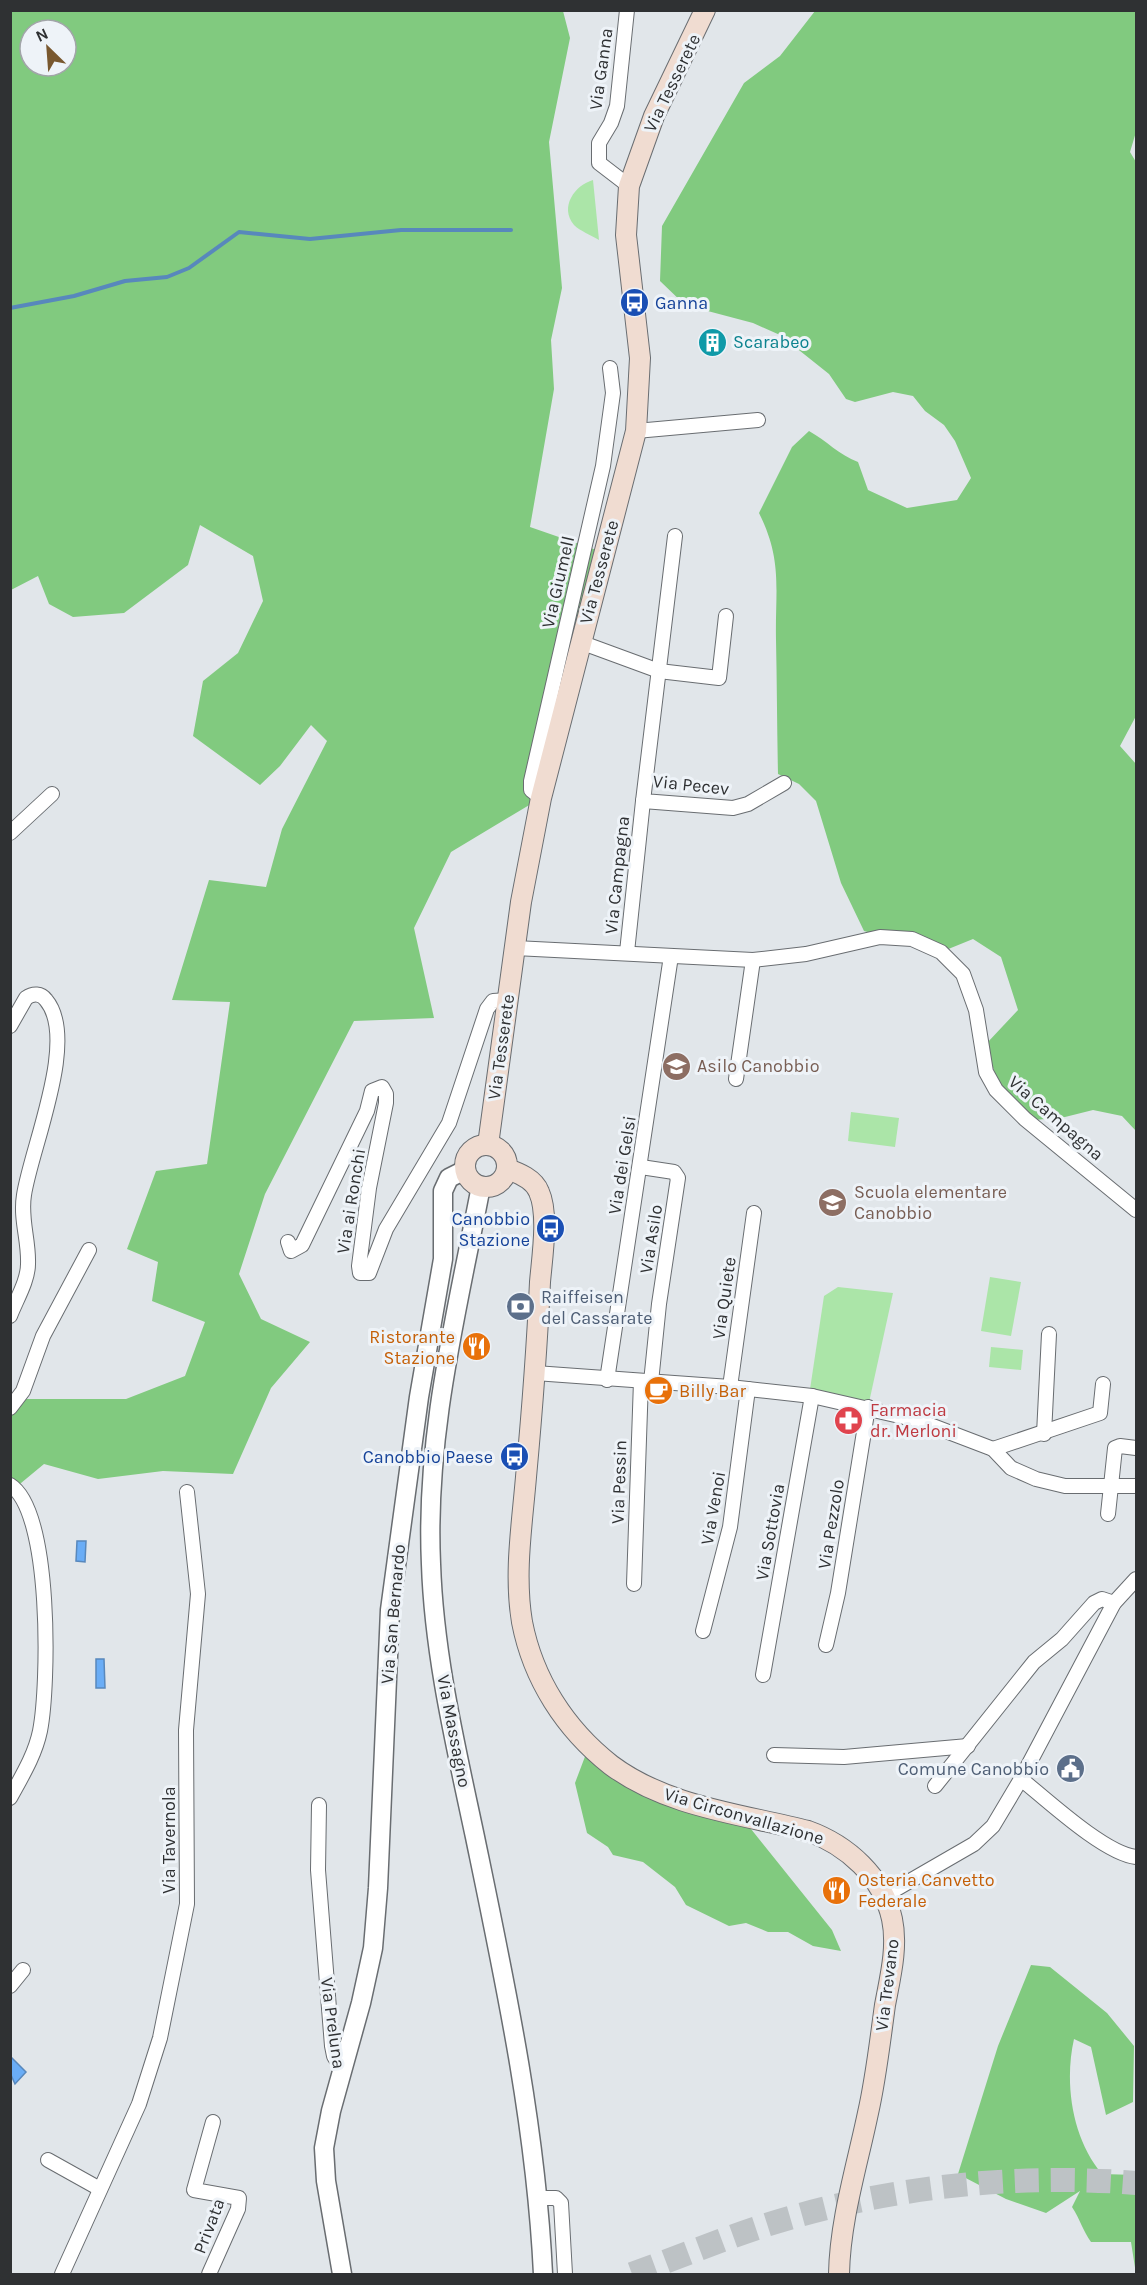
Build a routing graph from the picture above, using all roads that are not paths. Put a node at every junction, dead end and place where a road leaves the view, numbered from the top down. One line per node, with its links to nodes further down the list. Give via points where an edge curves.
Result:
1 (627, 10): 3 (street, Via Ganna, via 617,106 597,148 599,163)
2 (705, 10): 3 (main road, Via Tesserete, via 654,116)
3 (629, 186): 6 (main road, Via Tesserete, via 626,235 640,358)
4 (610, 368): 13 (street, Via Giumell, via 613,393 603,466 531,781 531,790)
5 (758, 420): 6 (street)
6 (636, 431): 9 (main road, Via Tesserete)
7 (675, 536): 10 (street, Via Pecev)
8 (726, 616): 10 (street, via 719,678)
9 (580, 642): 10 (street); 13 (main road, Via Tesserete)
10 (659, 671): 14 (street, Via Pecev)
11 (784, 783): 14 (street, Via Pecev, via 748,804 733,808)
12 (52, 794): 15 (street)
13 (541, 798): 16 (main road, Via Tesserete)
14 (643, 801): 17 (street, Via Campagna)
15 (10, 832)
16 (515, 948): 17 (street, Via Campagna); 20 (main road, Via Tesserete)
17 (627, 952): 18 (street, Via Campagna)
18 (671, 956): 19 (street, Via Campagna); 24 (street, Via dei Gelsi)
19 (753, 960): 22 (street); 28 (street, Via Campagna, via 806,954 880,937 912,939 941,952 963,974 976,1010 986,1072 996,1090 1025,1119)
20 (508, 1000): 23 (main road, Via Tesserete); 30 (street, Via ai Ronchi, via 493,1001 487,1009 452,1117 386,1229 369,1273 360,1273 359,1266 386,1103 387,1094 382,1087 372,1091 367,1111 302,1245 291,1251)
21 (10, 1026): 32 (street, via 26,998 34,994 43,997 57,1024 59,1049 27,1177 22,1213 27,1271)
22 (736, 1079)
23 (488, 1144): 25 (main road, via 501,1150); 26 (main road, via 470,1152)
24 (641, 1167): 35 (street, Via dei Gelsi); 36 (street, Via Asilo, via 674,1172 678,1178)
25 (507, 1169): 27 (main road, via 495,1185); 34 (main road, via 534,1184 542,1199)
26 (465, 1170): 27 (main road); 67 (street, Via San Bernardo, via 449,1178 443,1191 443,1258 419,1397 390,1610 375,1927 366,1983)
27 (481, 1186): 71 (street, Via Massagno, via 443,1373 430,1509 431,1568 443,1676 529,2112)
28 (1137, 1210)
29 (754, 1213): 38 (street, Via Quiete)
30 (288, 1242)
31 (89, 1250): 42 (street, via 43,1336 24,1392)
32 (10, 1316)
33 (1048, 1334): 43 (street)
34 (535, 1373): 35 (street); 64 (main road, Via Circonvallazione, via 519,1596 530,1651 557,1707 589,1746 629,1776 679,1799 818,1834 856,1859)
35 (607, 1380): 36 (street)
36 (646, 1382): 38 (street); 52 (street, Via Pessin)
37 (1103, 1384): 43 (street, via 1100,1413)
38 (730, 1387): 39 (street)
39 (748, 1389): 40 (street); 54 (street, Via Venoi, via 730,1527)
40 (812, 1396): 41 (street); 56 (street, Via Sottovia)
41 (868, 1407): 45 (street, via 917,1420); 55 (street, Via Pezzolo)
42 (10, 1408)
43 (1044, 1434): 45 (street)
44 (1137, 1448): 47 (street, via 1115,1449)
45 (993, 1449): 47 (street, via 1011,1468 1036,1479 1065,1486)
46 (10, 1485): 61 (street, via 26,1503 41,1564 44,1697 40,1731 31,1759)
47 (1111, 1485): 48 (street); 50 (street)
48 (1137, 1486)
49 (187, 1492): 70 (street, Via Tavernola, via 198,1594 186,1730 188,1904 160,2038 139,2104)
50 (1108, 1514)
51 (1137, 1580): 53 (street)
52 (634, 1584)
53 (1114, 1603): 57 (street, via 1102,1599 1094,1604 1034,1662); 59 (street)
54 (702, 1631)
55 (826, 1645)
56 (763, 1675)
57 (968, 1746): 58 (street, via 844,1757); 60 (street)
58 (774, 1755)
59 (1021, 1779): 63 (street, via 1084,1830 1121,1854); 64 (street, via 1003,1812 982,1838)
60 (935, 1786)
61 (10, 1798)
62 (319, 1804): 67 (street, Via Preluna, via 318,1870 332,2046)
63 (1137, 1857)
64 (884, 1896): 77 (main road, Via Trevano, via 892,1920 893,1952 874,2085 848,2198)
65 (23, 1970): 66 (street)
66 (10, 1986)
67 (342, 2069): 74 (street, Via Preluna, via 324,2148)
68 (213, 2122): 73 (street, Privata, via 194,2190 239,2198 238,2209)
69 (48, 2160): 70 (street)
70 (100, 2189): 72 (street, Via Tavernola)
71 (539, 2198): 75 (street, Via Massagno); 76 (street, via 556,2198 561,2203)
72 (62, 2274)
73 (209, 2274)
74 (342, 2274)
75 (543, 2274)
76 (565, 2274)
77 (840, 2274)

